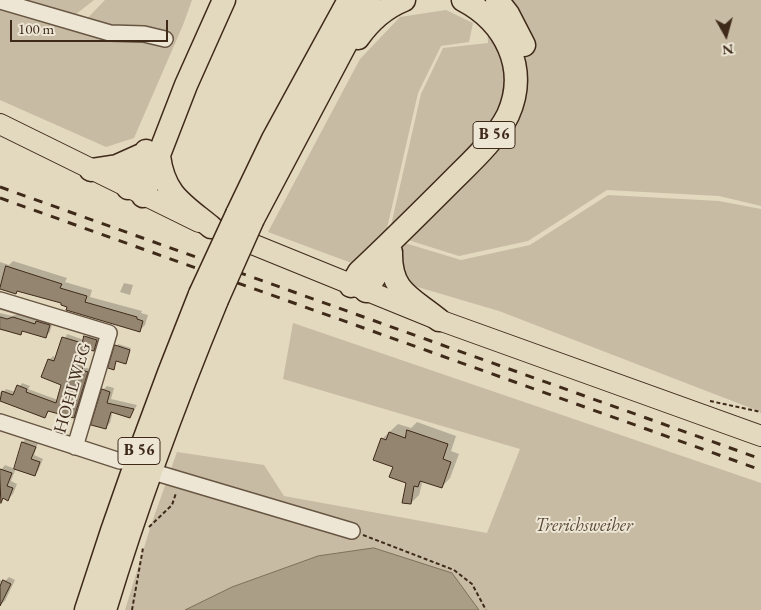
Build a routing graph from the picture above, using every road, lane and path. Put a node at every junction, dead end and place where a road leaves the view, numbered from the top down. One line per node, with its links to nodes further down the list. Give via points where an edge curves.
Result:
1 (214, 0): 14 (highway)
2 (224, 0): 14 (highway)
3 (339, 0): 11 (highway, via 319,38)
4 (349, 0): 11 (highway, B 56)
5 (369, 0): 12 (highway, B 56)
6 (404, 0): 12 (highway, B 56, via 391,5 369,24)
7 (463, 0): 20 (highway, B 56, via 481,9 502,32 512,55 516,76 513,100 507,115 480,153 359,272)
8 (497, 0): 19 (highway, via 520,35 528,58 528,84 521,106 509,128 481,161)
9 (0, 1): 10 (street, via 110,33 144,34)
10 (165, 39)
11 (315, 63): 17 (highway, B 56, via 273,138)
12 (325, 83): 17 (highway, B 56)
13 (0, 124): 15 (main road)
14 (152, 154): 15 (highway, via 117,166); 16 (highway); 18 (highway, via 166,186)
15 (91, 170): 16 (main road)
16 (135, 192): 18 (main road)
17 (245, 216): 21 (highway, B 56, bridge)
18 (211, 227): 20 (main road)
19 (391, 252): 20 (highway); 23 (highway, via 392,278)
20 (358, 289): 23 (main road)
21 (208, 297): 35 (highway, B 56, via 154,408); 36 (highway, B 56)
22 (0, 300): 28 (street, HOHLWEG, via 109,333)
23 (439, 320): 27 (main road)
24 (706, 401): 25 (path, via 714,400)
25 (761, 412)
26 (1, 424): 28 (street, HOHLWEG)
27 (761, 436)
28 (75, 447): 29 (street, HOHLWEG)
29 (120, 461)
30 (160, 474): 31 (street)
31 (179, 479): 32 (path, via 172,505); 33 (street)
32 (147, 529)
33 (352, 531): 38 (path, via 454,570 472,584)
34 (143, 548): 37 (path)
35 (86, 610)
36 (105, 610)
37 (132, 610)
38 (486, 610)

